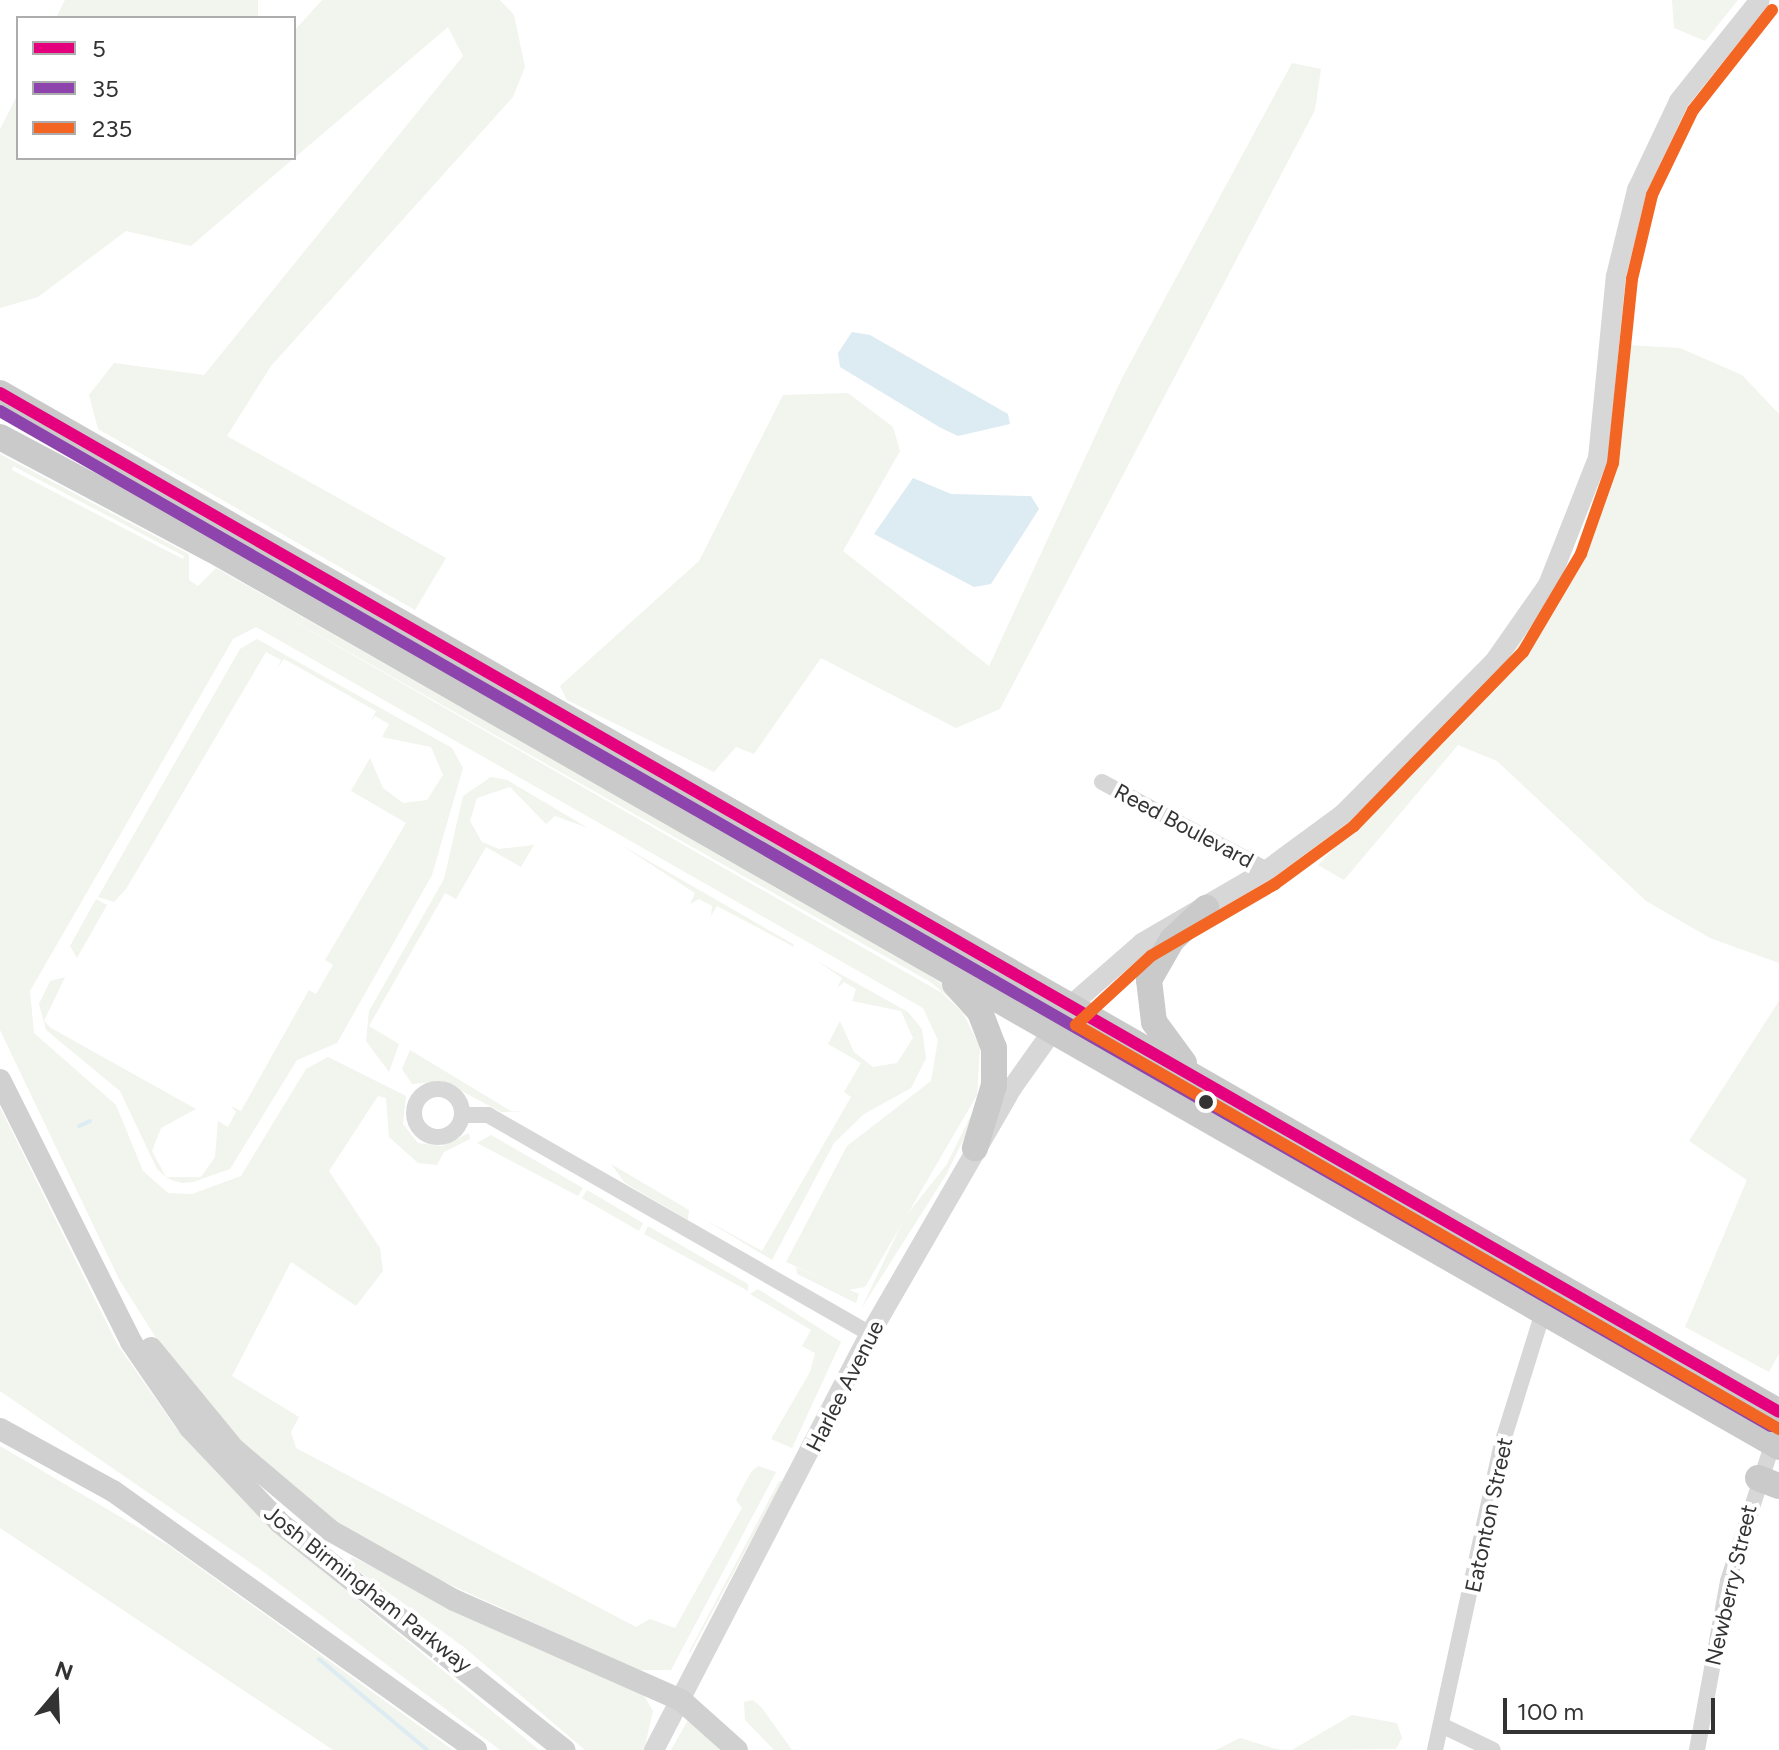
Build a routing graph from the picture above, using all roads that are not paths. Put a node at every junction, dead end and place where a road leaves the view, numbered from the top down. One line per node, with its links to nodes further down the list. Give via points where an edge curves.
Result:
1 (1760, 0): 7 (street, Harlee Avenue, via 1679,101 1637,190 1616,276 1598,458 1548,585 1494,662 1400,761)
2 (0, 393): 4 (main road)
3 (0, 437): 5 (main road)
4 (595, 733): 5 (main road); 10 (main road)
5 (581, 760): 9 (main road)
6 (1102, 782): 7 (street, Reed Boulevard)
7 (1267, 870): 8 (street, Harlee Avenue)
8 (1206, 908): 10 (street, Harlee Avenue, via 1142,943); 13 (main road, via 1156,961 1149,998 1162,1040)
9 (922, 955): 11 (main road); 15 (main road, via 980,1012 994,1048 994,1085)
10 (1071, 1005): 11 (street, Harlee Avenue); 13 (main road)
11 (1052, 1030): 15 (street, Harlee Avenue); 18 (main road)
12 (0, 1080): 16 (main road, Josh Birmingham Parkway)
13 (1218, 1090): 17 (main road)
14 (463, 1115): 19 (street, via 488,1115)
15 (975, 1148): 19 (street, Harlee Avenue)
16 (72, 1226): 24 (main road, via 194,1405 331,1531 454,1600); 27 (main road, Josh Birmingham Parkway, via 153,1376 242,1487)
17 (1558, 1286): 18 (street, Eatonton Street); 20 (main road)
18 (1543, 1312): 22 (main road); 25 (street, Eatonton Street, via 1501,1447)
19 (870, 1334): 24 (street, Harlee Avenue)
20 (1779, 1412)
21 (0, 1429): 26 (main road, via 113,1491)
22 (1776, 1438): 23 (street, Newberry Street)
23 (1768, 1482): 32 (street, Newberry Street, via 1728,1581)
24 (681, 1700): 28 (street, Harlee Avenue); 29 (main road)
25 (1443, 1726): 30 (street, Eatonton Street); 31 (street)
26 (476, 1750)
27 (564, 1750)
28 (654, 1750)
29 (737, 1750)
30 (1435, 1750)
31 (1493, 1750)
32 (1697, 1750)

